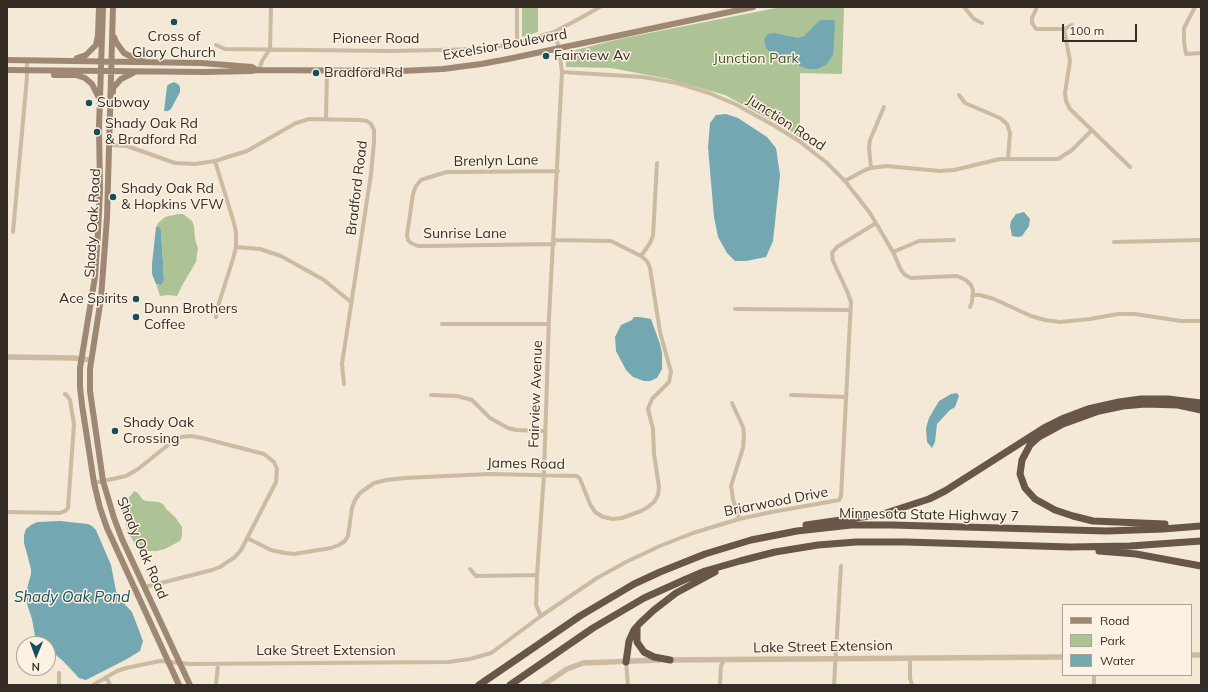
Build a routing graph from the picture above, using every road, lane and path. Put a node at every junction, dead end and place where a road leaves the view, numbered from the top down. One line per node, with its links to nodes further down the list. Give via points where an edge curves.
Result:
1 (99, 7): 23 (main road, via 97,41 90,52 78,58)
2 (103, 7): 24 (main road, Shady Oak Road)
3 (113, 7): 13 (main road, Shady Oak Road)
4 (271, 7): 19 (street)
5 (517, 7): 16 (street)
6 (600, 7): 15 (street, Pioneer Road)
7 (753, 7): 18 (main road, Excelsior Boulevard)
8 (964, 7): 11 (street, via 974,19)
9 (1037, 7): 14 (street, via 1032,18 1036,29)
10 (1195, 7): 20 (street, via 1184,28 1186,54)
11 (982, 23)
12 (1072, 25): 14 (street)
13 (113, 28): 25 (main road, Shady Oak Road); 26 (main road, via 115,38 124,53 132,56)
14 (1064, 29): 40 (street, via 1070,61 1066,101 1075,115)
15 (554, 32): 16 (street, Pioneer Road); 18 (street, Fairview Avenue)
16 (517, 43): 19 (street, Pioneer Road, via 483,49 439,51)
17 (216, 45): 19 (street, Pioneer Road, via 225,49)
18 (559, 48): 29 (main road, Excelsior Boulevard, via 443,69); 34 (street, Fairview Avenue)
19 (270, 49): 28 (street)
20 (1201, 54)
21 (7, 60): 22 (main road, Excelsior Boulevard)
22 (27, 60): 23 (main road, Excelsior Boulevard); 30 (street)
23 (45, 61): 24 (main road, Excelsior Boulevard)
24 (102, 61): 25 (main road, Excelsior Boulevard); 31 (main road, Shady Oak Road)
25 (112, 61): 26 (main road, Excelsior Boulevard); 32 (main road, Shady Oak Road)
26 (200, 62): 28 (main road, Excelsior Boulevard, via 252,66)
27 (7, 70): 30 (main road, Excelsior Boulevard)
28 (258, 70): 29 (main road, Excelsior Boulevard); 33 (main road, Excelsior Boulevard)
29 (327, 70): 39 (street)
30 (27, 71): 31 (main road, Excelsior Boulevard); 37 (main road, via 81,76 89,80); 51 (street)
31 (102, 72): 32 (main road, Excelsior Boulevard); 37 (main road, Shady Oak Road)
32 (112, 72): 33 (main road, Excelsior Boulevard); 36 (main road, Shady Oak Road)
33 (141, 72): 36 (main road, via 129,74 121,79 114,88)
34 (562, 72): 47 (street, Fairview Avenue); 49 (street, Junction Road, via 644,77 677,83 709,93 736,104 776,126 827,163)
35 (959, 95): 42 (street, via 965,103 1000,118 1007,124 1010,133)
36 (111, 99): 41 (main road, Shady Oak Road)
37 (100, 101): 69 (main road, Shady Oak Road, via 98,239 94,284)
38 (884, 107): 46 (street, via 870,140)
39 (326, 120): 43 (street, Bradford Road, via 296,123 247,151); 60 (street, Bradford Road, via 367,121 374,130 371,174)
40 (1092, 130): 42 (street, via 1072,150 1058,159); 45 (street)
41 (109, 145): 43 (street, Bradford Road, via 127,146 181,164); 70 (main road, Shady Oak Road, via 104,260)
42 (1008, 159): 46 (street, via 940,171 886,166)
43 (215, 161): 56 (street, via 234,223)
44 (657, 163): 58 (street, via 653,236)
45 (1130, 166)
46 (871, 168): 49 (street)
47 (558, 171): 48 (street, Brenlyn Lane, via 458,172); 54 (street, Fairview Avenue)
48 (435, 175): 54 (street, Sunrise Lane, via 421,180 416,186 408,235 411,244 427,246)
49 (844, 181): 50 (street, Junction Road)
50 (876, 223): 57 (street, Junction Road); 63 (street, Briarwood Drive, via 837,247 832,253 849,297)
51 (13, 232)
52 (954, 240): 57 (street, via 918,241)
53 (1201, 240): 55 (street)
54 (554, 242): 58 (street, Sunrise Lane, via 611,241); 67 (street, Fairview Avenue)
55 (1114, 242)
56 (236, 247): 60 (street, via 280,256 324,280); 64 (street)
57 (893, 252): 59 (street, Junction Road, via 905,275 919,279 957,276 964,278 973,290)
58 (641, 256): 80 (street, James Road, via 650,268 660,332 671,372 669,382 652,399 648,409 653,430 658,495 654,502 641,511 622,518 608,519 592,508 577,476)
59 (973, 296): 61 (street); 65 (street, via 994,299 1031,316 1060,322 1118,314)
60 (351, 302): 71 (street, Bradford Road, via 342,364)
61 (970, 307)
62 (735, 309): 63 (street)
63 (850, 310): 75 (street, Briarwood Drive)
64 (216, 317)
65 (1201, 321)
66 (442, 324): 67 (street)
67 (549, 324): 79 (street, Fairview Avenue)
68 (7, 357): 69 (street)
69 (81, 359): 70 (street); 82 (main road, Shady Oak Road, via 80,387)
70 (91, 360): 81 (main road, Shady Oak Road, via 90,392)
71 (344, 384)
72 (65, 394): 83 (street, via 70,400 74,424 68,508 60,513)
73 (431, 395): 79 (street, via 457,396 472,400 490,418 508,428)
74 (791, 395): 75 (street)
75 (846, 397): 84 (street, Briarwood Drive, via 841,499)
76 (732, 403): 84 (street, via 744,434 743,448 732,486 732,499)
77 (1201, 403): 87 (highway, via 1141,399 1088,409 1044,428 945,491 921,503 883,514 798,526)
78 (1201, 410): 85 (highway, via 1178,405 1145,404 1087,414 1062,424 1034,441 1023,455 1020,470 1023,483 1031,495 1063,514 1106,522)
79 (545, 431): 80 (street, Fairview Avenue)
80 (544, 474): 86 (street, James Road, via 446,475 374,483 364,489 355,500 345,541 331,548 285,553 271,550); 94 (street, Fairview Avenue)
81 (103, 481): 82 (street); 86 (street, via 132,473 181,437 202,438 264,454 274,462 277,469 276,482); 95 (main road, Shady Oak Road, via 114,518)
82 (94, 483): 105 (main road, Shady Oak Road, via 107,528)
83 (7, 512)
84 (739, 519): 96 (street, Briarwood Drive, via 693,533 626,562 597,578)
85 (1201, 524): 87 (highway, Minnesota State Highway 7, via 1145,530 1085,531 851,525 797,531)
86 (247, 538): 95 (street, via 238,554 220,567)
87 (751, 540): 116 (highway, Minnesota State Highway 7, via 667,568 634,584 580,616)
88 (1201, 541): 89 (highway, Minnesota State Highway 7, via 1130,546)
89 (1029, 546): 90 (highway, Minnesota State Highway 7, via 856,542 812,546); 92 (highway, via 1136,554)
90 (755, 557): 97 (highway, via 713,573 676,593); 117 (highway, Minnesota State Highway 7, via 705,571 644,598 593,628)
91 (841, 566): 100 (street)
92 (1201, 566)
93 (470, 569): 94 (street, via 476,576)
94 (536, 575): 96 (street, Fairview Avenue, via 536,605)
95 (145, 587): 106 (main road, Shady Oak Road)
96 (541, 616): 99 (street, Briarwood Drive, via 490,653)
97 (640, 622): 102 (highway, via 636,637 641,649 648,655); 104 (highway, via 629,641)
98 (1062, 657): 101 (street, Lake Street Extension)
99 (470, 659): 107 (street, Lake Street Extension, via 459,662)
100 (835, 659): 101 (street, Lake Street Extension); 103 (street, Lake Street Extension); 121 (street)
101 (910, 659): 122 (street)
102 (670, 660): 103 (street, Lake Street Extension); 104 (street, Lake Street Extension)
103 (724, 660): 120 (street)
104 (626, 662): 118 (street, Lake Street Extension, via 583,663 567,669); 119 (street)
105 (169, 663): 106 (street, Lake Street Extension); 109 (street, Lake Street Extension, via 134,666); 113 (main road, Shady Oak Road)
106 (181, 664): 107 (street, Lake Street Extension); 114 (main road, Shady Oak Road)
107 (218, 664): 115 (street)
108 (59, 673): 110 (street)
109 (106, 677): 111 (street, Lake Street Extension); 112 (street)
110 (59, 685)
111 (93, 685)
112 (110, 685)
113 (180, 685)
114 (190, 685)
115 (216, 685)
116 (479, 685)
117 (510, 685)
118 (543, 685)
119 (628, 685)
120 (720, 685)
121 (834, 685)
122 (912, 685)

